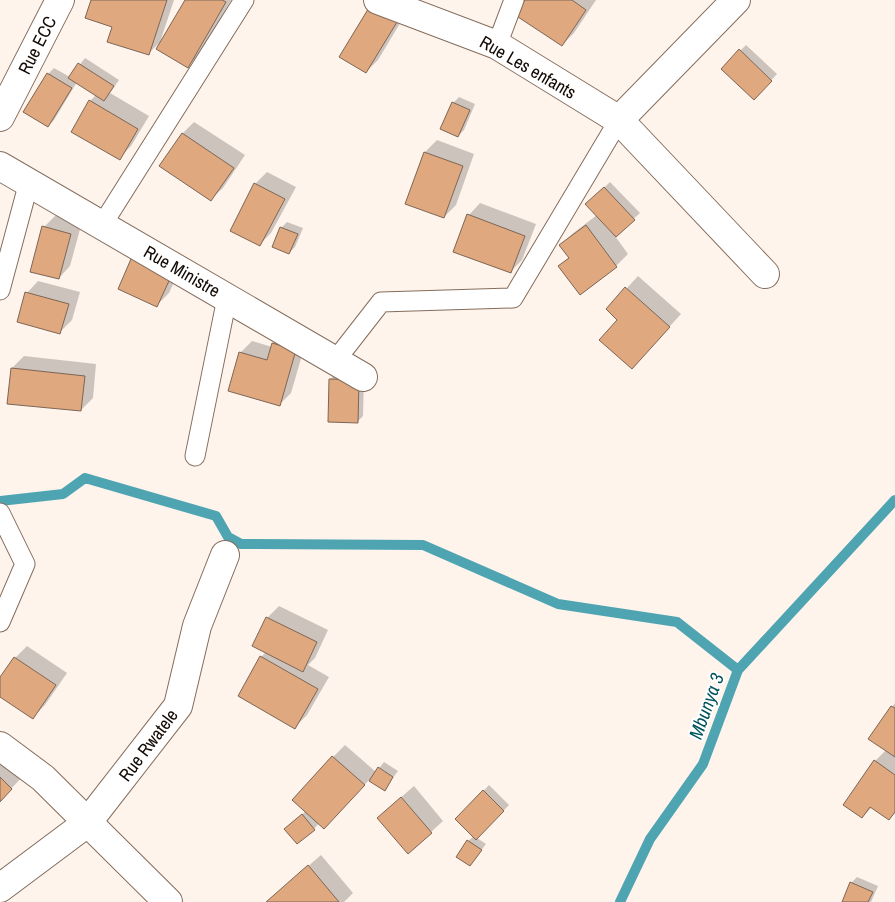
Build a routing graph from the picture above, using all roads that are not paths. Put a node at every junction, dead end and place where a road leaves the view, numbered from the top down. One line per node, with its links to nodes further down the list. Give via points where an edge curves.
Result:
1 (60, 0): 7 (street, Rue ECC)
2 (244, 0): 11 (lane)
3 (378, 0): 6 (street, Rue Les enfants)
4 (514, 0): 6 (lane)
5 (736, 0): 8 (street)
6 (497, 45): 8 (street, Rue Les enfants)
7 (0, 117)
8 (619, 120): 12 (street, Rue Les enfants); 15 (lane, via 513,298 381,302)
9 (0, 166): 10 (street, Rue Ministre)
10 (29, 182): 11 (street, Rue Ministre); 13 (lane)
11 (102, 225): 14 (street, Rue Ministre)
12 (766, 274)
13 (0, 290)
14 (227, 298): 15 (street, Rue Ministre); 17 (lane)
15 (336, 361): 16 (street, Rue Ministre)
16 (363, 377)
17 (194, 456)
18 (0, 513): 20 (lane, via 25,564)
19 (225, 555): 22 (street, Rue Rwatele, via 197,626 178,706)
20 (0, 622)
21 (0, 746): 22 (street, via 43,778)
22 (87, 823): 23 (street, Rue Rwatele); 24 (street)
23 (0, 888)
24 (168, 902)

